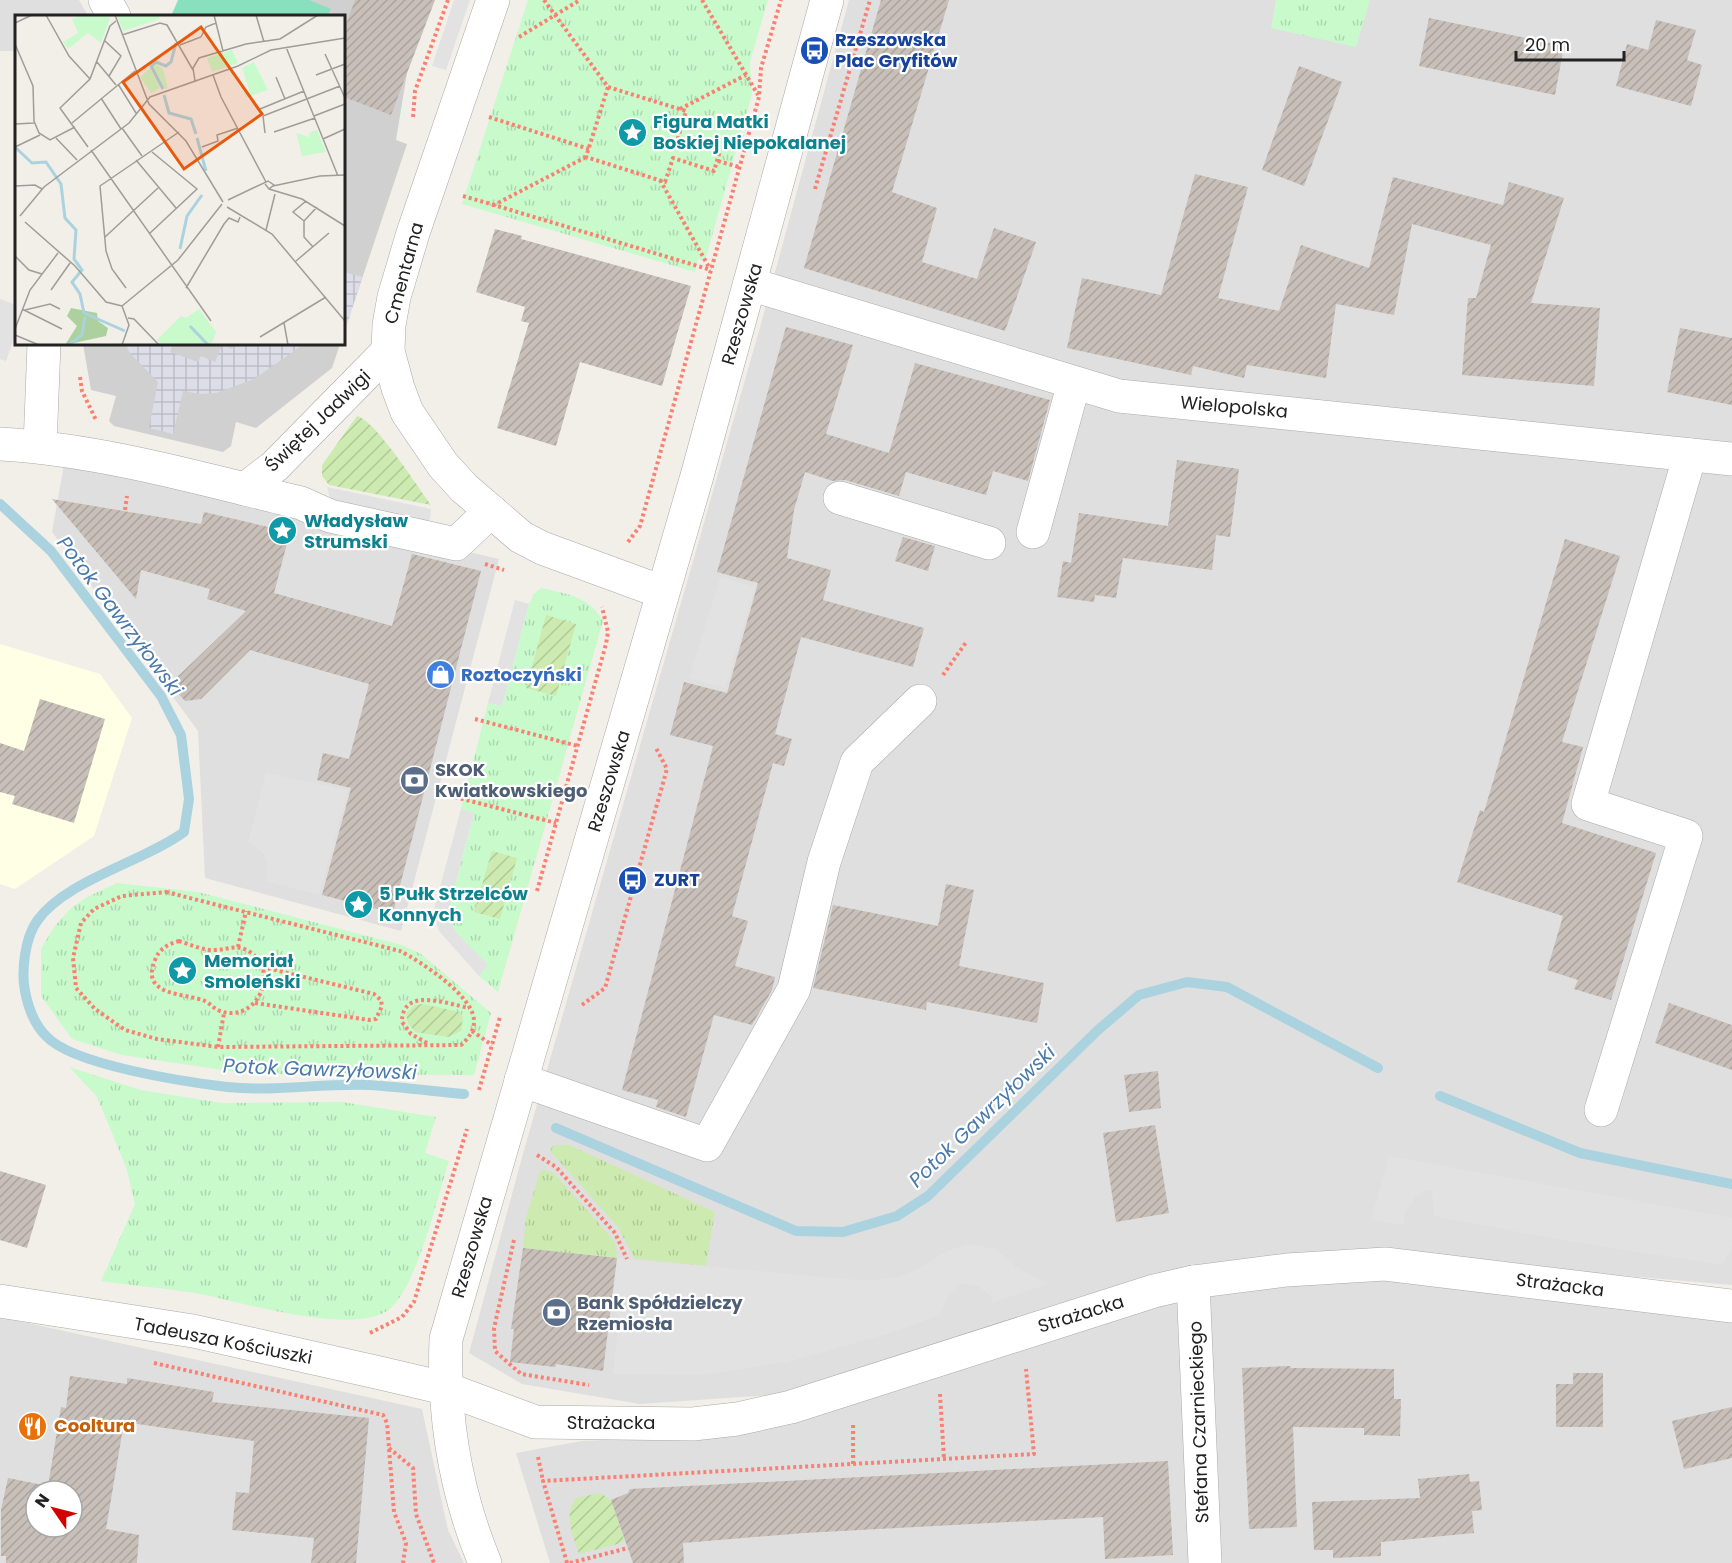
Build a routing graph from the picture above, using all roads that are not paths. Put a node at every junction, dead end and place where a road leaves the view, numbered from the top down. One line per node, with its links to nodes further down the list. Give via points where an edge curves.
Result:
1 (105, 0): 4 (street)
2 (493, 0): 7 (street, Cmentarna, via 403,265 389,325)
3 (827, 0): 5 (street, Rzeszowska)
4 (113, 15)
5 (750, 284): 8 (street, Wielopolska); 18 (street, Rzeszowska)
6 (44, 345): 10 (street)
7 (388, 351): 13 (street, Świętej Jadwigi, via 283,458); 15 (street, Cmentarna, via 407,412 422,438 464,488)
8 (1074, 383): 11 (street, Wielopolska, via 1119,396); 16 (street)
9 (0, 444): 10 (street, Świętej Jadwigi)
10 (40, 446): 13 (street, Świętej Jadwigi, via 99,442)
11 (1690, 455): 12 (street, Wielopolska); 21 (street, via 1588,804 1686,836)
12 (1732, 459)
13 (245, 489): 15 (street, Świętej Jadwigi, via 301,503 330,516 456,544)
14 (840, 498): 17 (street)
15 (491, 511): 18 (street, Cmentarna, via 521,537 542,548)
16 (1033, 532)
17 (989, 543)
18 (662, 592): 20 (street, Rzeszowska)
19 (920, 700): 20 (street, via 858,762 824,862 794,989 707,1145)
20 (521, 1080): 25 (street, Rzeszowska, via 446,1339)
21 (1602, 1110)
22 (1193, 1282): 24 (street, Strażacka, via 1287,1270 1385,1264); 25 (street, Strażacka, via 791,1407 737,1419 693,1424 535,1422); 27 (street, Stefana Czarnieckiego)
23 (0, 1301): 25 (street, Tadeusza Kościuszki, via 193,1331)
24 (1732, 1306)
25 (444, 1388): 26 (street, Rzeszowska, via 454,1464)
26 (485, 1563)
27 (1204, 1563)

